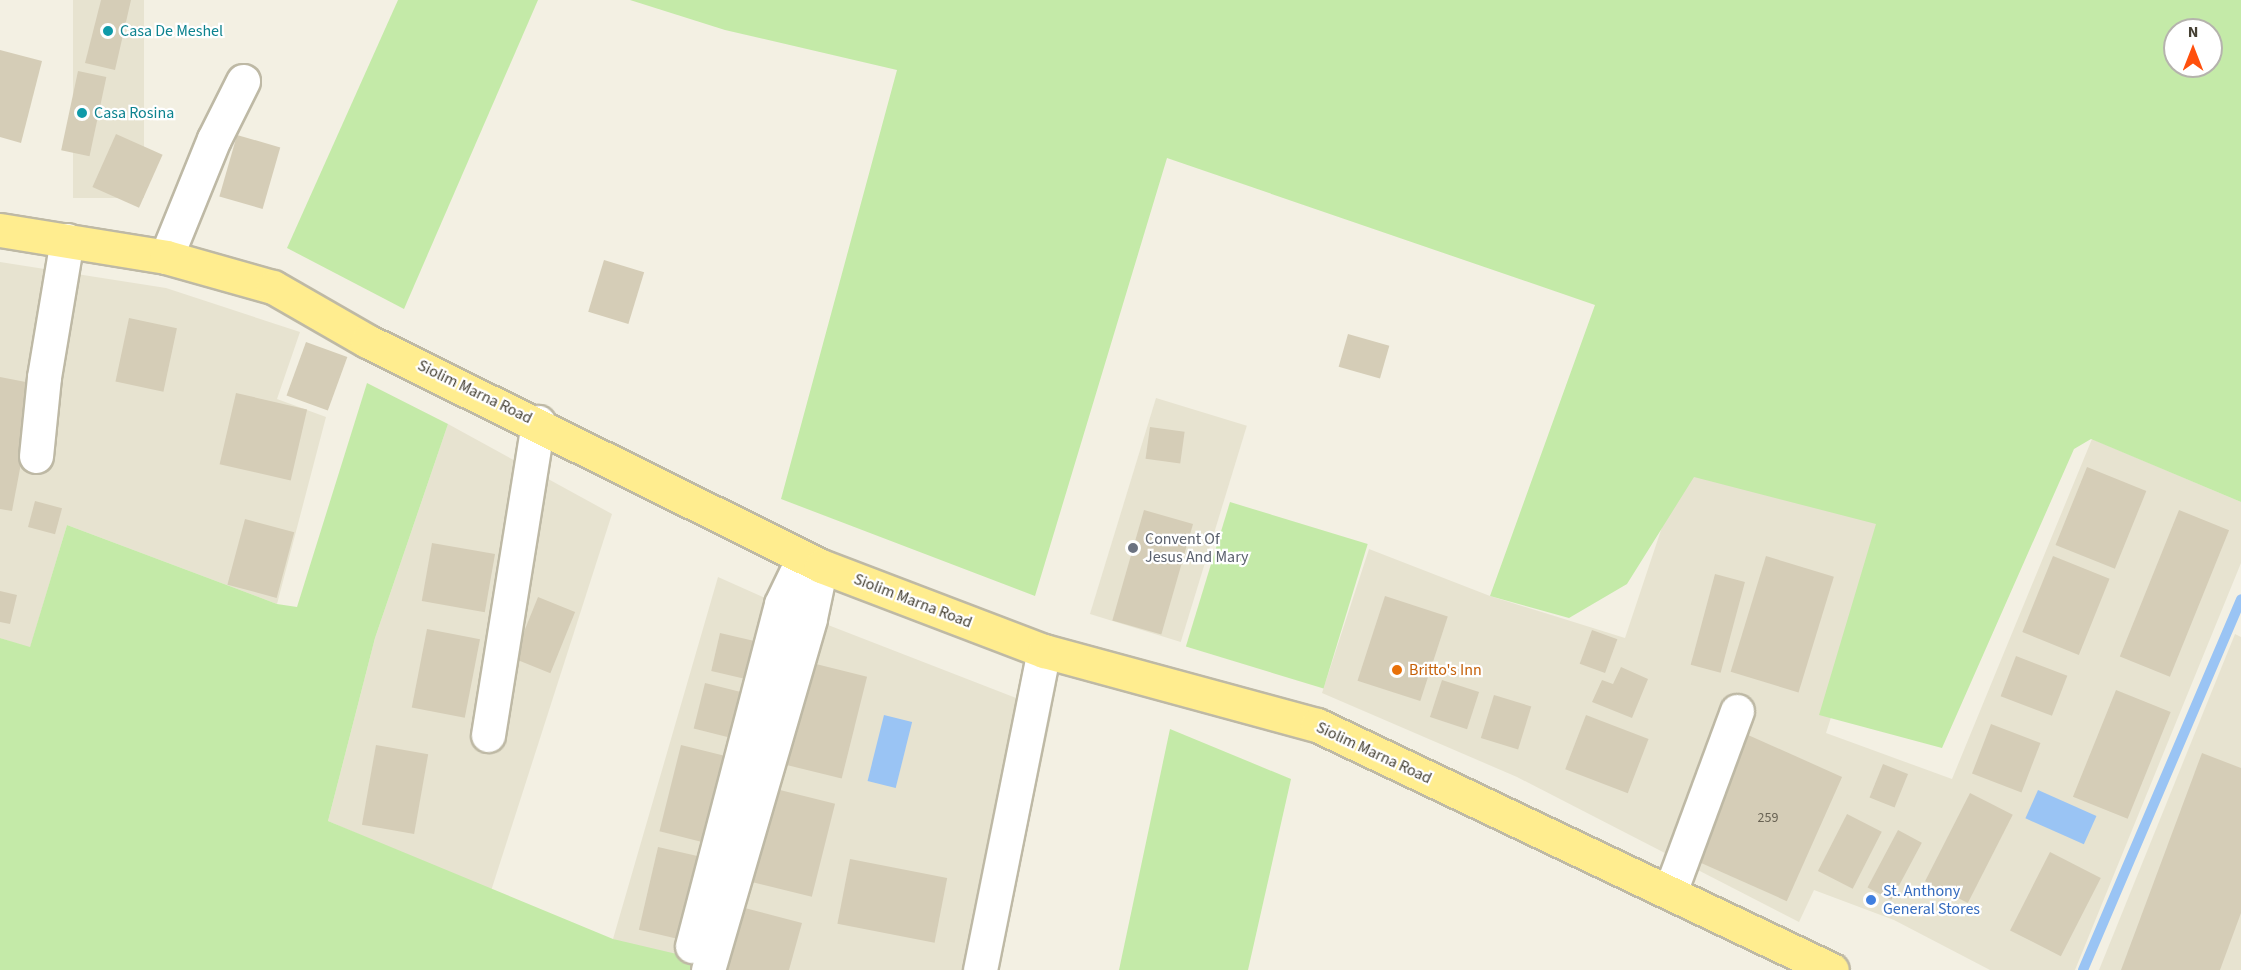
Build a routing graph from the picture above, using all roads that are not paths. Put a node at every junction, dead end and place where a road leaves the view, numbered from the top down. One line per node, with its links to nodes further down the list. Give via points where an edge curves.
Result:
1 (243, 81): 4 (street, via 214,139)
2 (0, 230): 3 (main road, Siolim Marna Road)
3 (68, 240): 4 (main road, Siolim Marna Road); 6 (street, via 44,377)
4 (166, 256): 5 (main road, Siolim Marna Road, via 273,287 367,341)
5 (538, 422): 7 (main road, Siolim Marna Road); 10 (street)
6 (36, 456)
7 (812, 562): 8 (main road, Siolim Marna Road); 12 (street, via 810,618)
8 (1044, 651): 11 (main road, Siolim Marna Road, via 1317,725); 13 (street)
9 (1737, 711): 11 (street)
10 (488, 735)
11 (1670, 892): 14 (main road, Siolim Marna Road)
12 (700, 958)
13 (980, 970)
14 (1832, 970)

